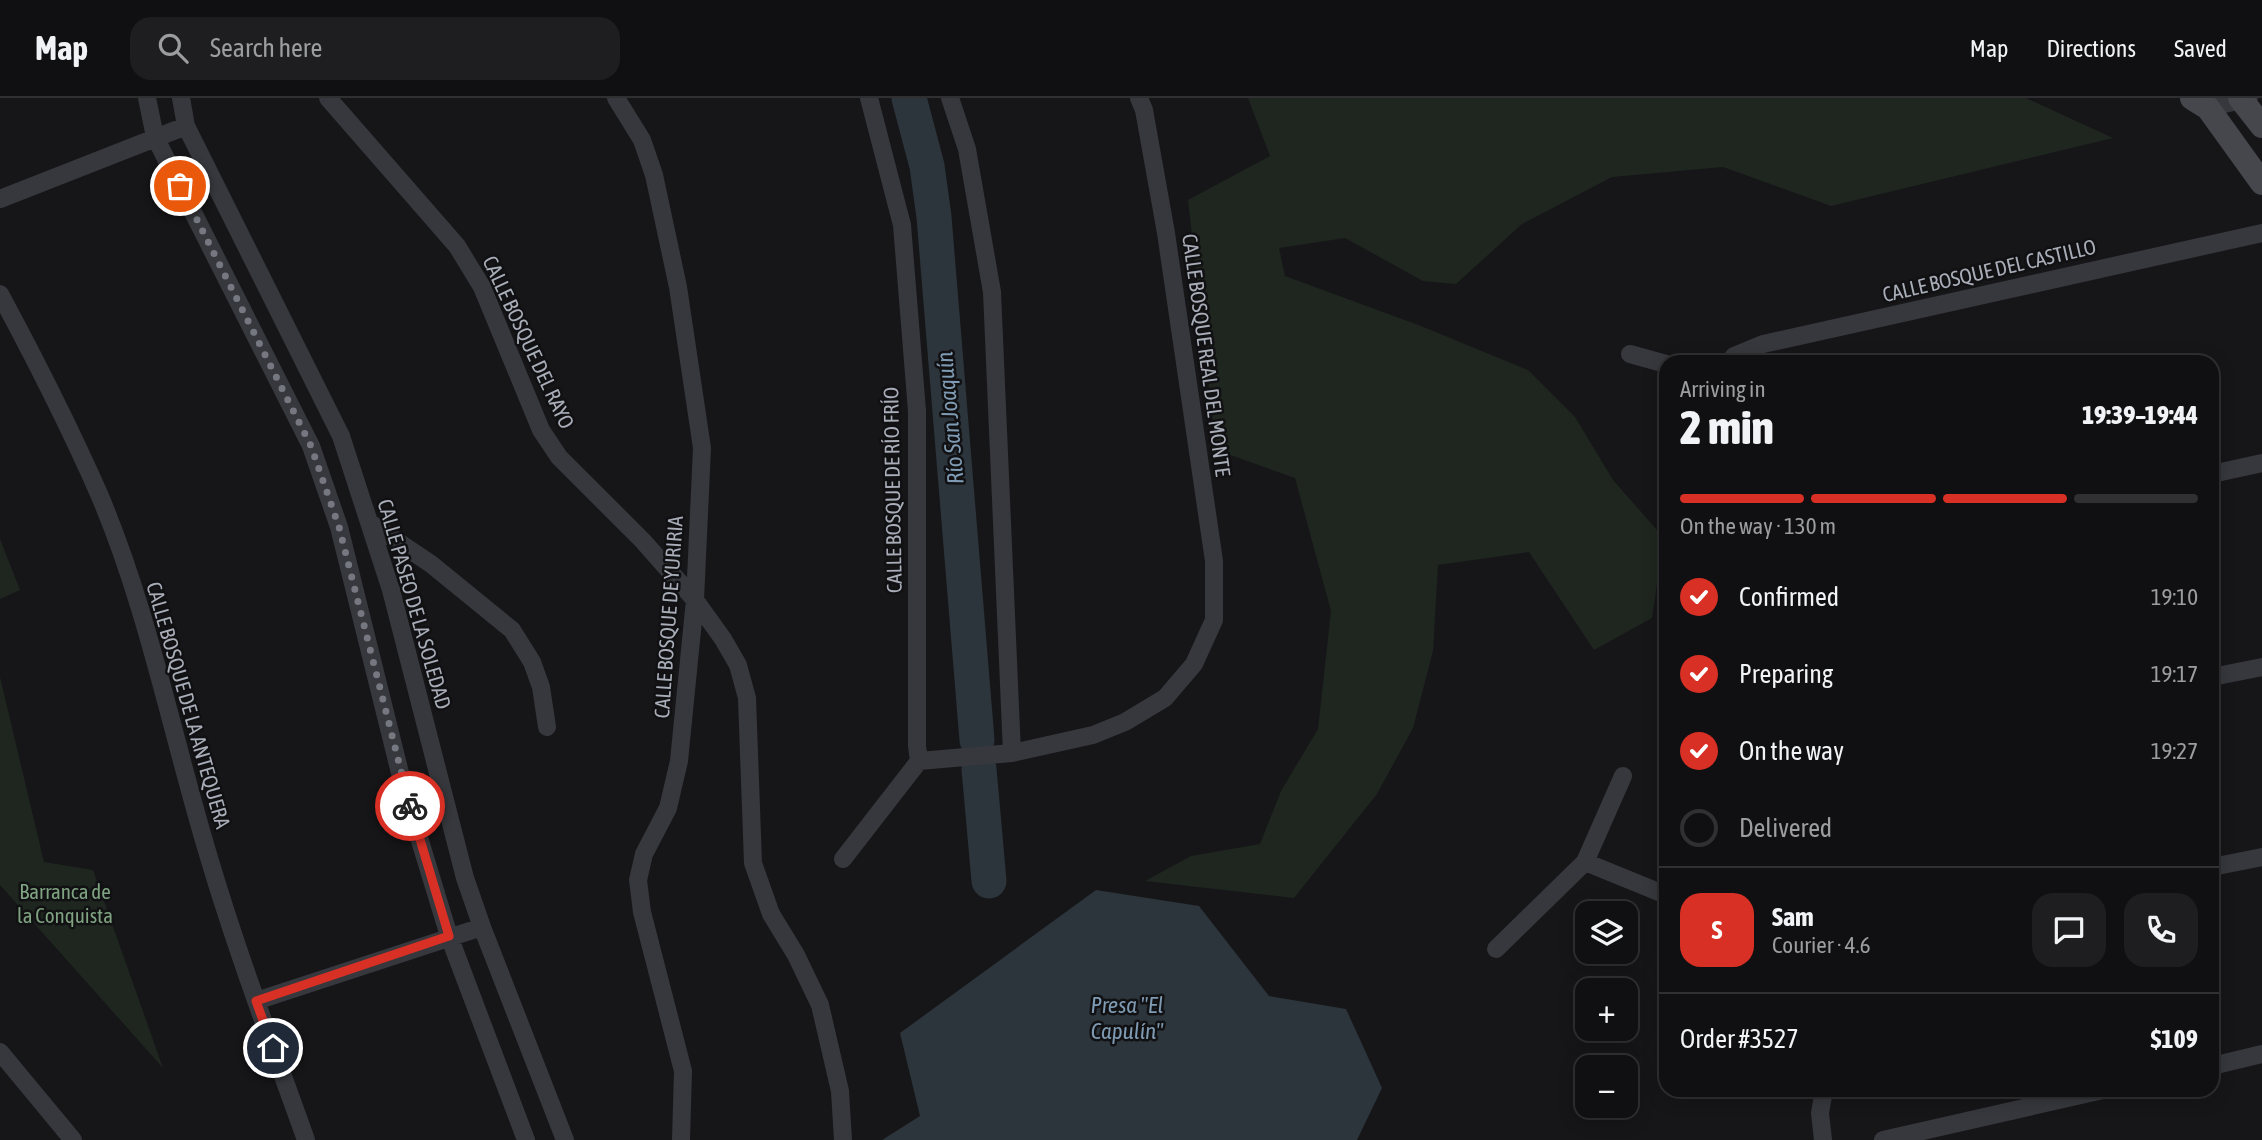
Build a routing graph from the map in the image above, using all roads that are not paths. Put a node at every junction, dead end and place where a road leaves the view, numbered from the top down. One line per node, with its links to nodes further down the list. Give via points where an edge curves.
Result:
1 (147, 98): 12 (street)
2 (181, 98): 10 (street, CALLE PASEO DE LA SOLEDAD)
3 (328, 98): 23 (street, CALLE BOSQUE DEL RAYO, via 457,246 482,287 541,430 559,457)
4 (616, 98): 23 (street, CALLE BOSQUE DE YURIRIA, via 642,140 654,175 678,286 702,448)
5 (869, 98): 28 (street, CALLE BOSQUE DE RÍO FRÍO, via 901,225 917,411)
6 (950, 98): 27 (street, via 967,149 992,292)
7 (1139, 98): 27 (street, CALLE BOSQUE REAL DEL MONTE, via 1166,233 1212,547 1214,620 1194,664 1165,698 1093,735)
8 (2244, 99): 9 (street); 11 (main road)
9 (2200, 103): 13 (main road)
10 (186, 126): 12 (street); 22 (street, CALLE PASEO DE LA SOLEDAD, via 341,436)
11 (2262, 126)
12 (155, 137): 14 (street); 36 (street, via 311,446 339,527 403,785)
13 (2262, 183)
14 (0, 200)
15 (2262, 233): 18 (street, CALLE BOSQUE DEL CASTILLO, via 1763,344)
16 (0, 294): 38 (street, CALLE BOSQUE DE LA ANTEQUERA, via 99,495 146,624 205,844)
17 (1630, 354): 19 (street)
18 (1736, 355)
19 (1659, 362)
20 (2262, 463): 21 (street)
21 (2219, 472)
22 (370, 523): 26 (street, via 431,564 512,630 532,662); 35 (street, CALLE PASEO DE LA SOLEDAD)
23 (695, 600): 48 (street, CALLE BOSQUE DE YURIRIA, via 679,761 668,808 644,854 638,880 683,1071); 49 (street, CALLE BOSQUE DEL RAYO, via 738,665 747,698 753,863 771,914 820,1005 840,1091)
24 (2262, 667): 25 (street)
25 (2219, 676)
26 (547, 727)
27 (1012, 753): 28 (street)
28 (919, 761): 31 (street)
29 (1623, 776): 32 (street)
30 (2262, 857): 33 (street)
31 (844, 859)
32 (1585, 862): 34 (street); 37 (street)
33 (2219, 866)
34 (1659, 892)
35 (482, 927): 36 (street); 47 (street, CALLE PASEO DE LA SOLEDAD)
36 (449, 936): 38 (street); 46 (street)
37 (1496, 949)
38 (256, 1001): 45 (street, CALLE BOSQUE DE LA ANTEQUERA)
39 (0, 1052): 44 (street)
40 (2262, 1054): 41 (street)
41 (2219, 1064)
42 (1823, 1097): 50 (street)
43 (2072, 1097): 51 (street)
44 (73, 1140)
45 (306, 1140)
46 (526, 1140)
47 (565, 1140)
48 (681, 1140)
49 (843, 1140)
50 (1823, 1140)
51 (1882, 1140)

